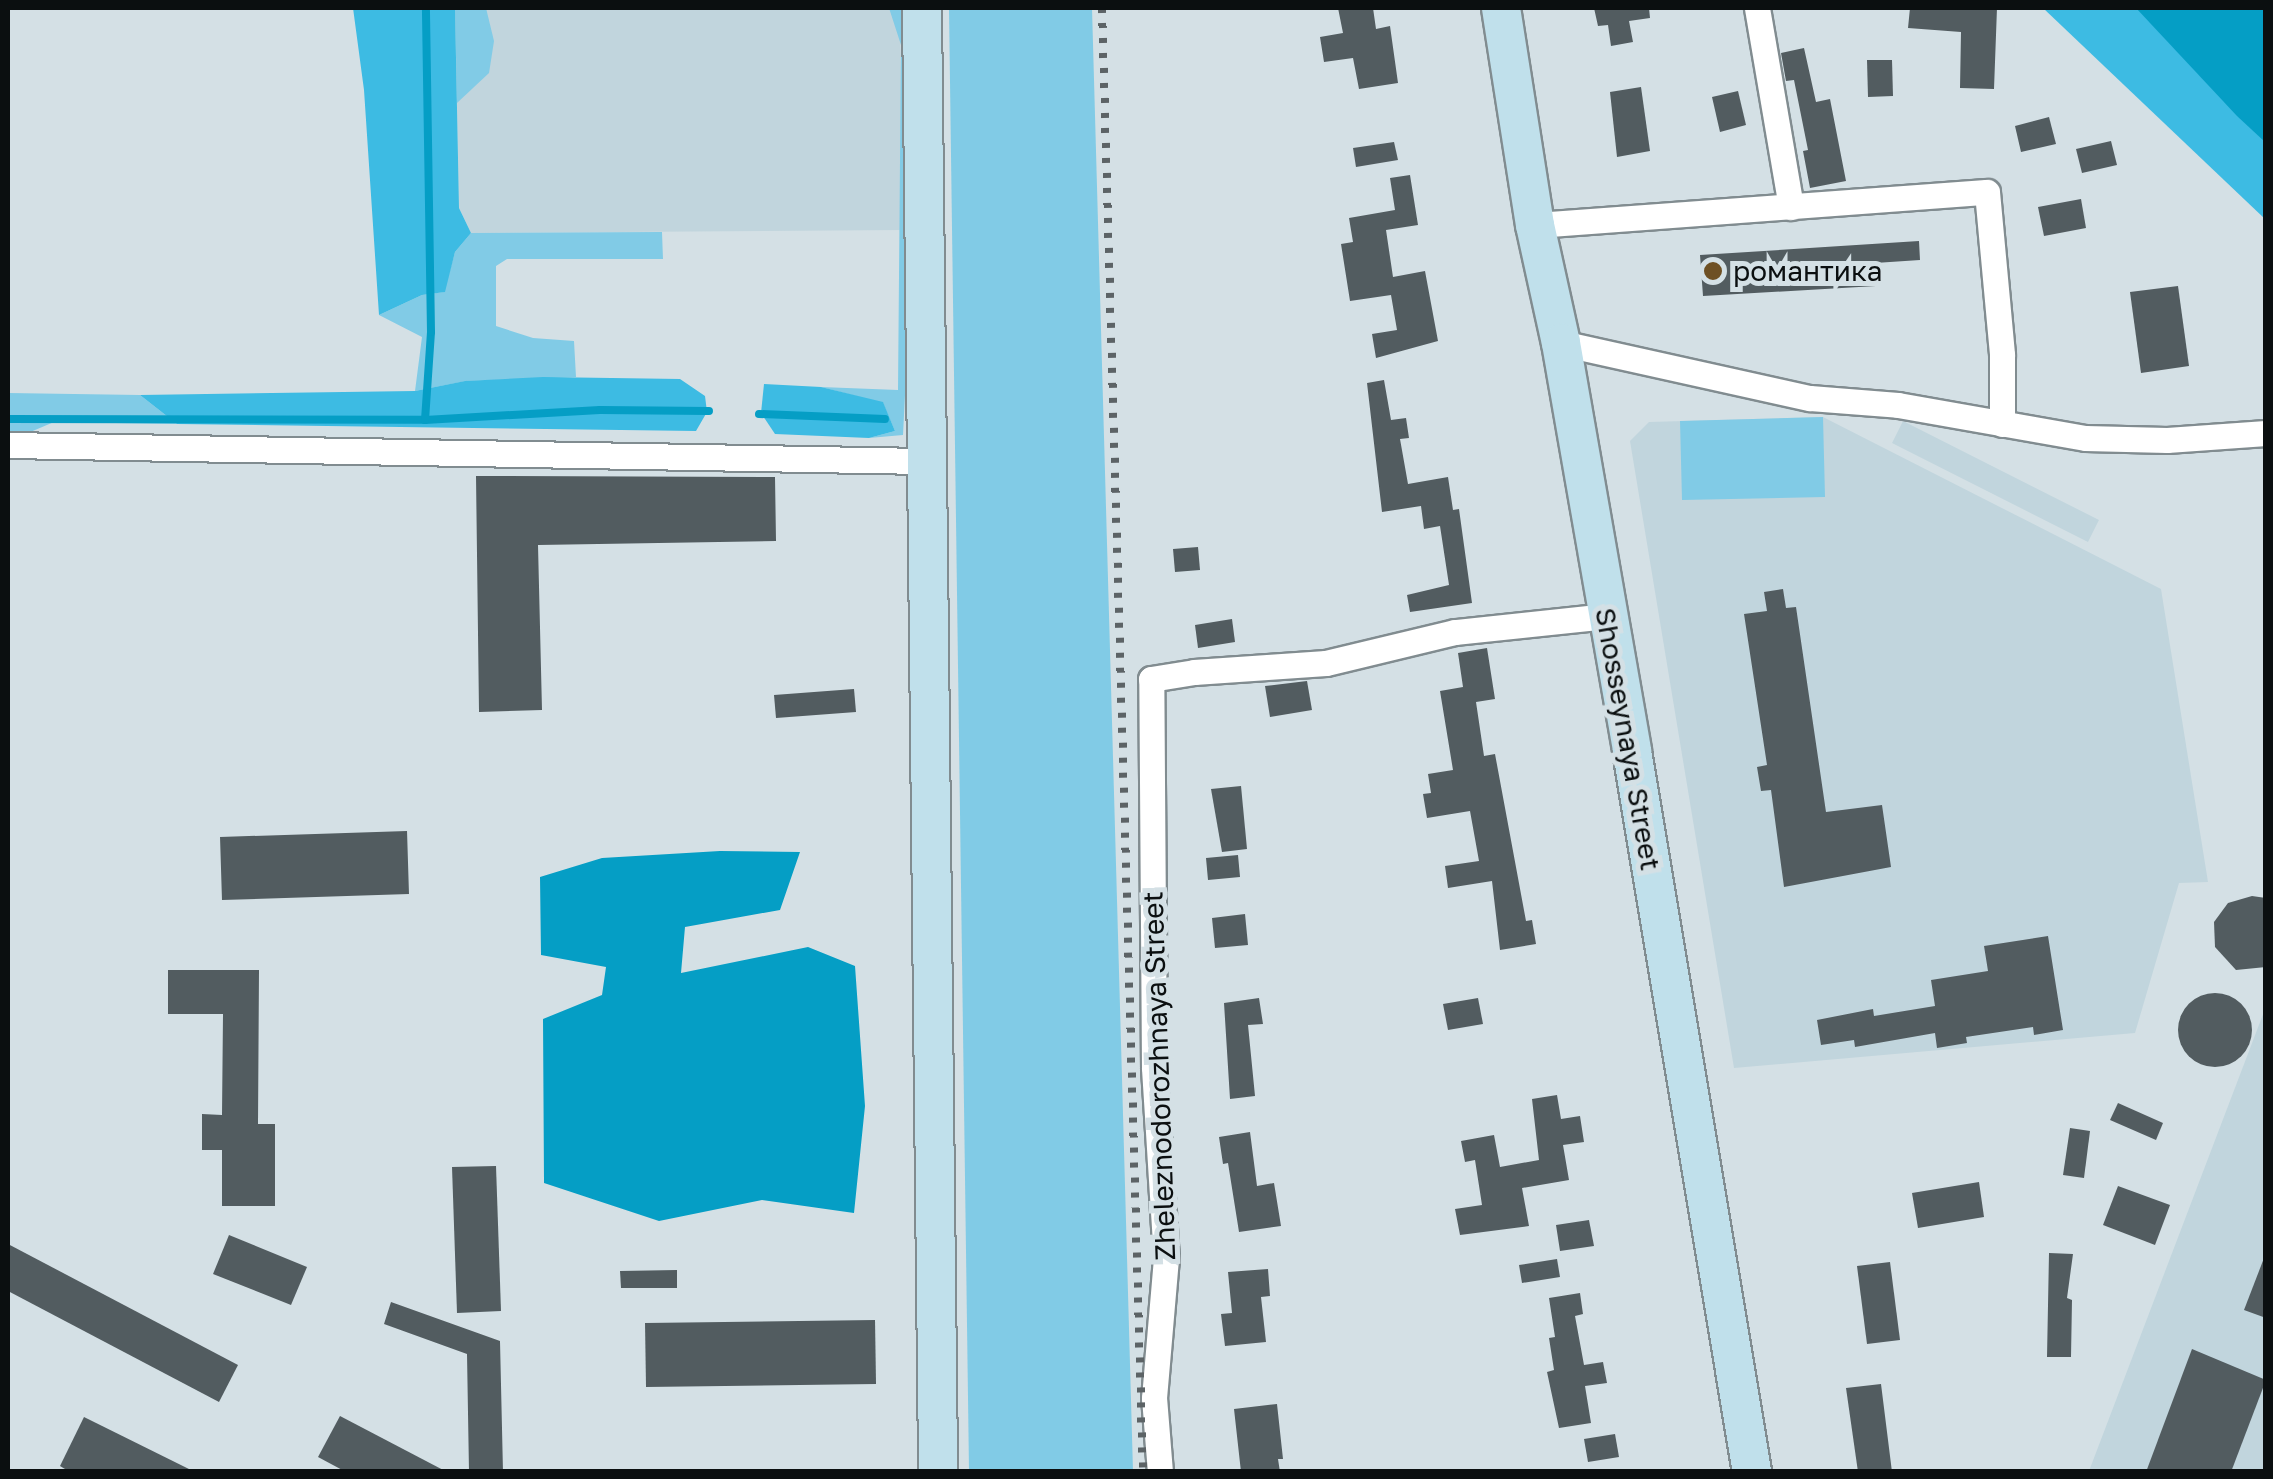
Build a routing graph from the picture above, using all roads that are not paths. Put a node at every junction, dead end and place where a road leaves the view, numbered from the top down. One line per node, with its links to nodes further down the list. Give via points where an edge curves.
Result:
1 (922, 8): 10 (street)
2 (1501, 8): 5 (street, Shosseynaya Street)
3 (1757, 8): 4 (street)
4 (1792, 207): 5 (street); 7 (street, via 1987,192)
5 (1535, 225): 6 (street, Shosseynaya Street)
6 (1561, 343): 7 (street, via 1759,389); 11 (street, Shosseynaya Street)
7 (2002, 424): 8 (street, via 2085,438)
8 (2266, 433)
9 (8, 445): 10 (street)
10 (928, 461): 12 (street)
11 (1606, 616): 13 (street, Zheleznodorozhnaya Street, via 1455,632 1326,664 1151,679 1154,1067 1166,1259 1154,1398); 14 (street, Shosseynaya Street)
12 (938, 1472)
13 (1160, 1472)
14 (1752, 1472)

